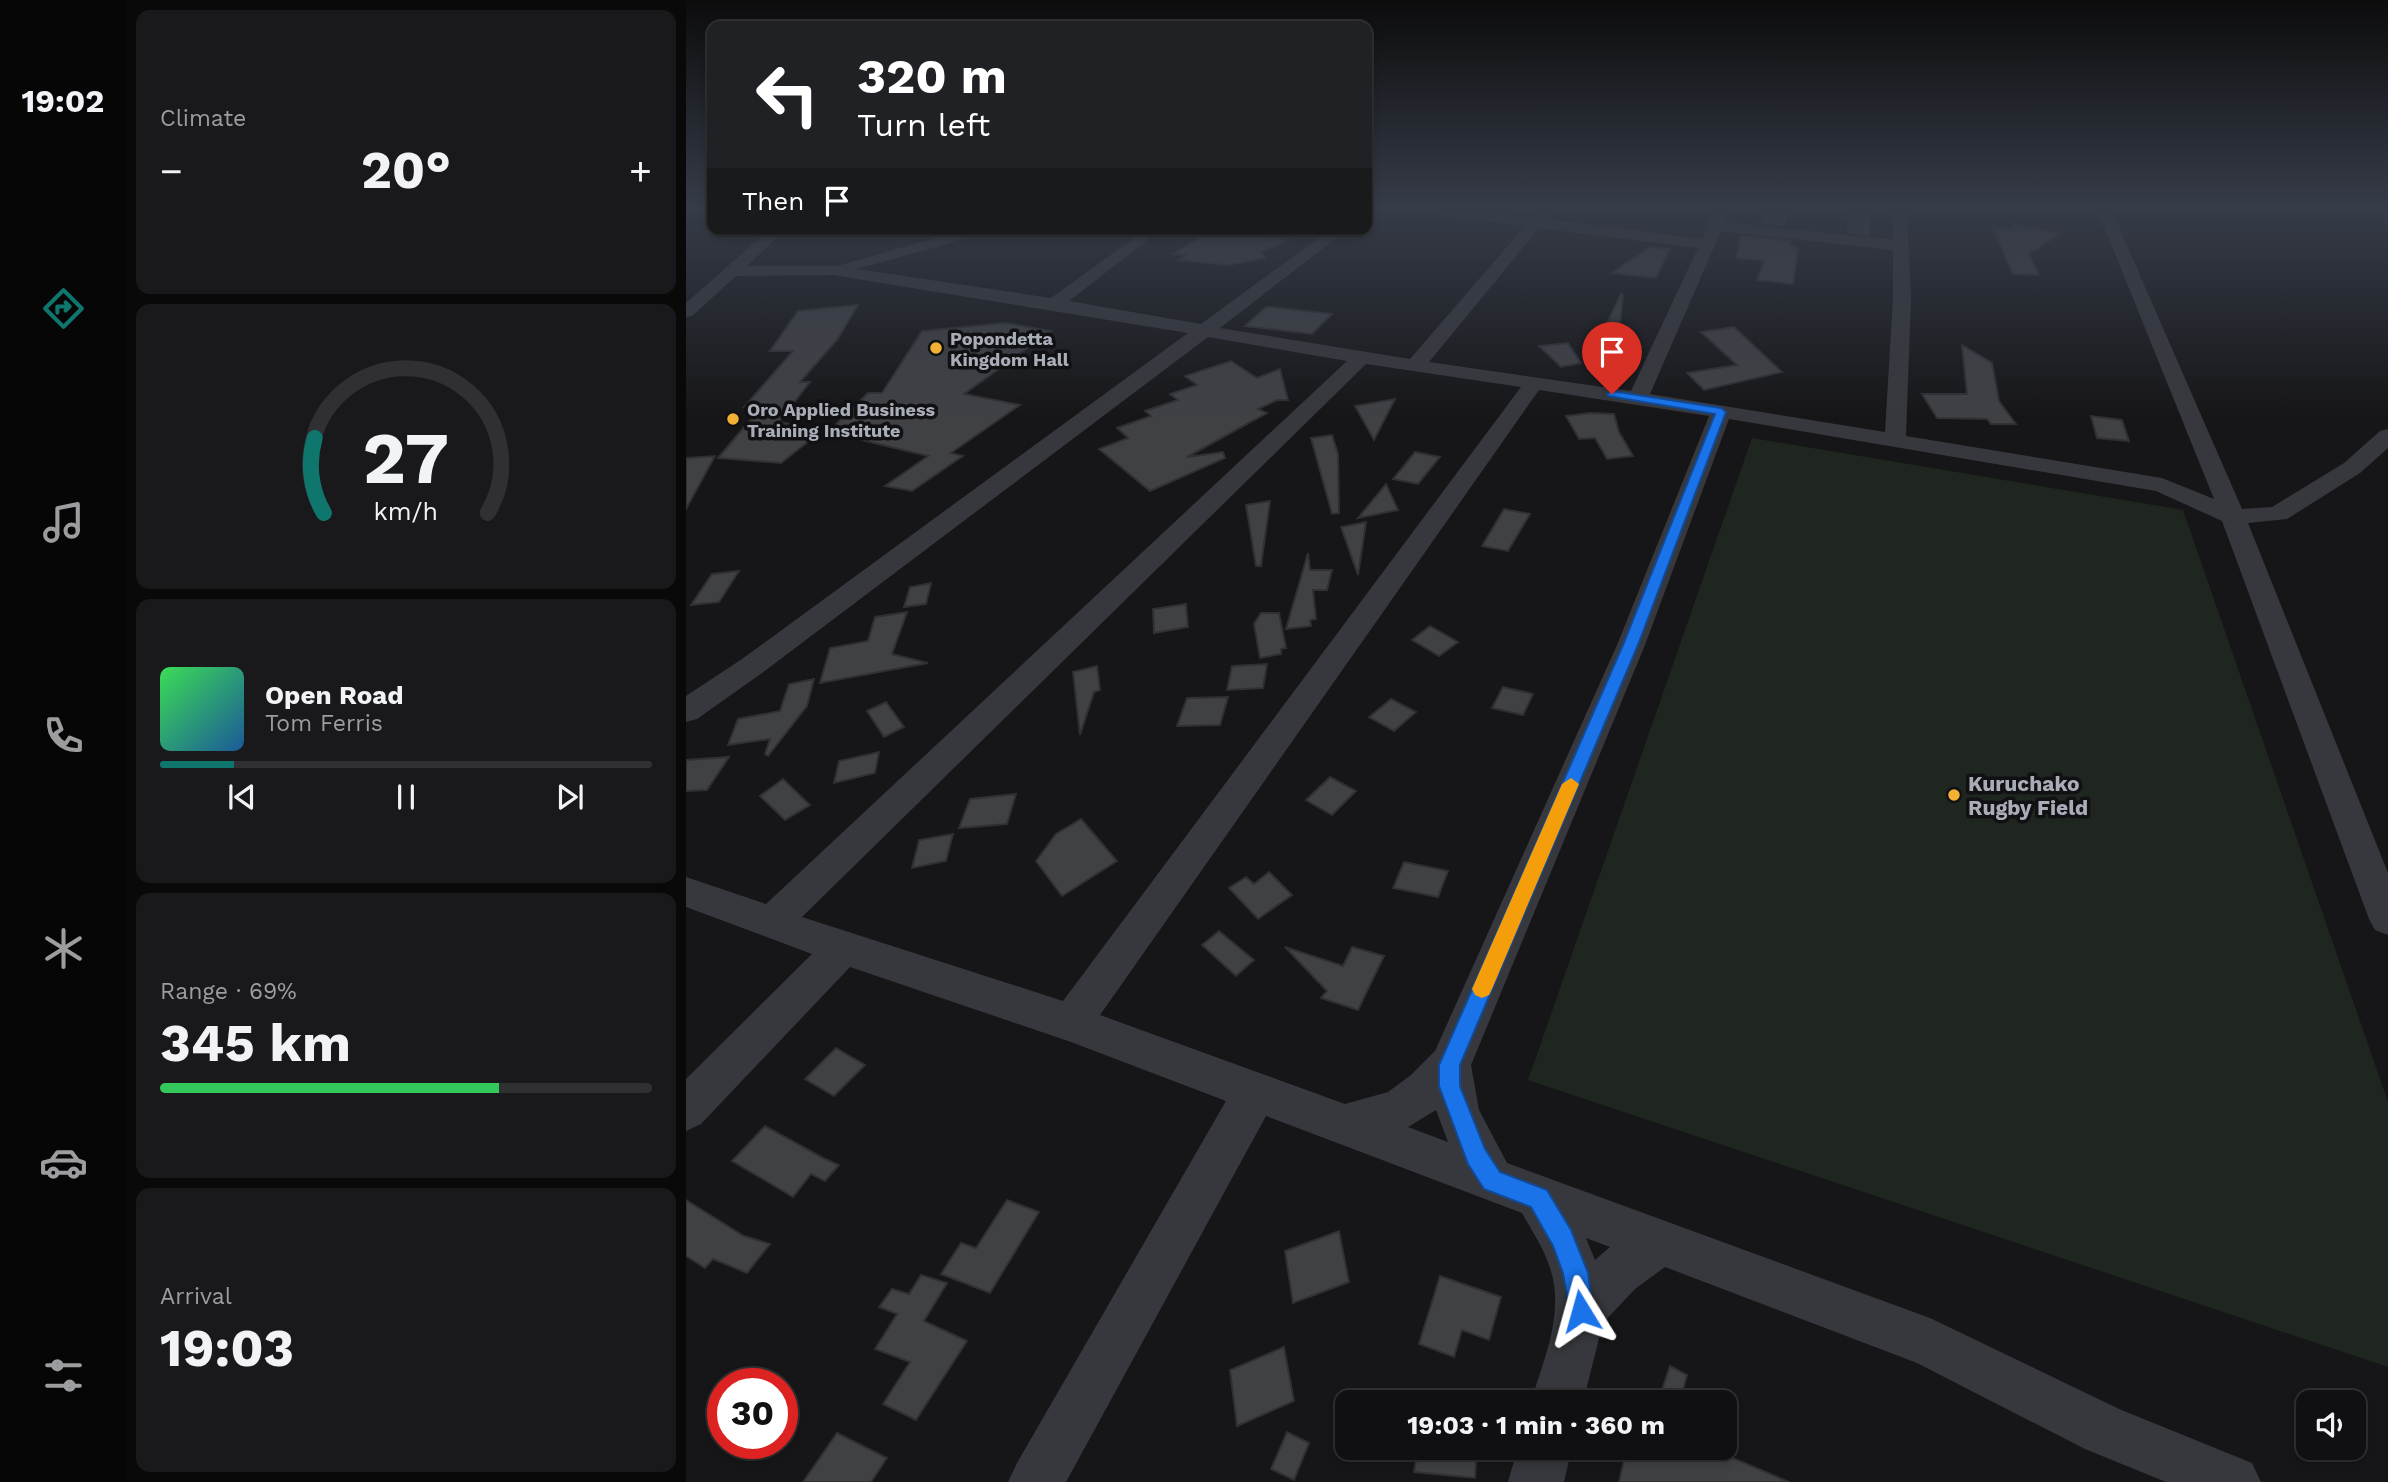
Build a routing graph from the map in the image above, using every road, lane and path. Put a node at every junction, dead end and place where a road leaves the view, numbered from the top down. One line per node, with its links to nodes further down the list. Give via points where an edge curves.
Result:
1 (723, 278): 10 (street)
2 (886, 278): 9 (street)
3 (1088, 278): 9 (street)
4 (1274, 278): 11 (street)
5 (1489, 278): 13 (street)
6 (1692, 278): 15 (street)
7 (1902, 278): 18 (street)
8 (2133, 278): 19 (street)
9 (1054, 304): 11 (street)
10 (686, 312)
11 (1202, 332): 12 (street); 20 (street)
12 (1362, 358): 13 (street); 23 (street)
13 (1415, 366): 14 (street)
14 (1534, 383): 15 (street); 25 (street)
15 (1638, 398): 16 (street)
16 (1721, 412): 18 (street); 26 (street, via 1630,645)
17 (2388, 436): 19 (street, via 2352,468 2277,514)
18 (1895, 440): 19 (street, via 2162,485)
19 (2233, 517): 22 (street)
20 (686, 711)
21 (686, 892): 23 (street)
22 (2388, 919)
23 (771, 923): 24 (street)
24 (843, 948): 25 (street); 28 (street)
25 (1072, 1023): 27 (street)
26 (1450, 1065): 29 (street, via 1412,1104 1385,1117); 30 (street, via 1450,1086 1465,1129)
27 (1256, 1091): 29 (street); 36 (street)
28 (686, 1109)
29 (1344, 1126): 30 (street)
30 (1492, 1181): 31 (street)
31 (1539, 1198): 32 (street); 33 (street, via 1575,1273)
32 (1663, 1244): 33 (street, via 1633,1260); 38 (street, via 1930,1343 2104,1430)
33 (1581, 1311): 34 (street)
34 (1560, 1390)
35 (1541, 1460): 37 (street)
36 (1036, 1482)
37 (1535, 1482)
38 (2233, 1482)

